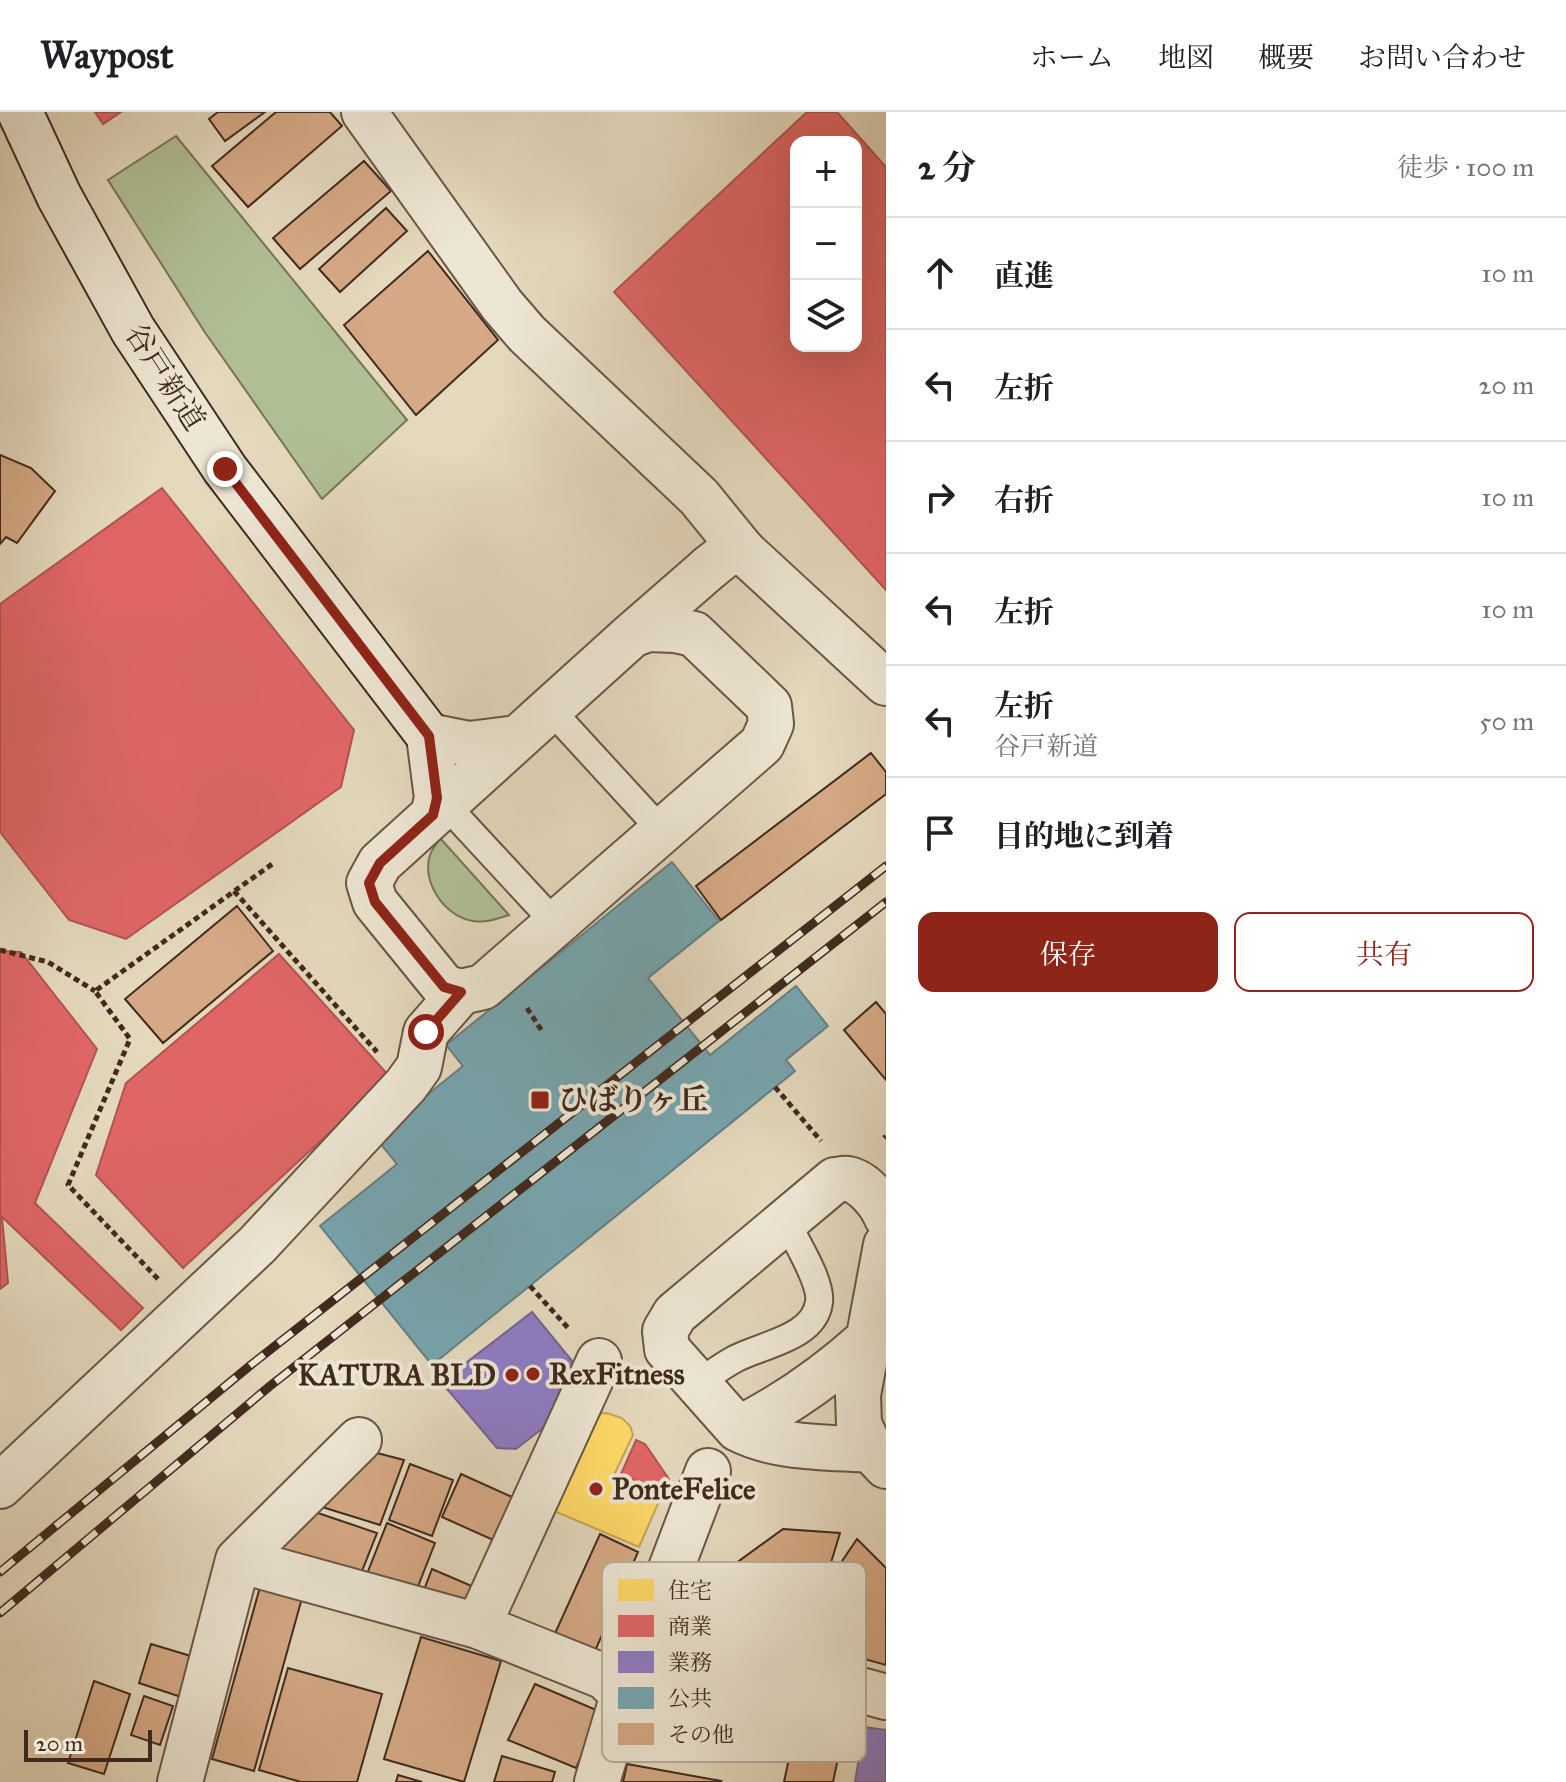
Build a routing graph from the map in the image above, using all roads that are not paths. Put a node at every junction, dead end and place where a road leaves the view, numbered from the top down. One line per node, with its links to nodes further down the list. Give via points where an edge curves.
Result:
1 (20, 112): 8 (street, 谷戸新道, via 59,196 149,355 225,469)
2 (374, 116): 3 (street, via 510,315 699,497)
3 (726, 559): 4 (street, via 700,580 692,610); 5 (street); 6 (street)
4 (694, 634): 5 (street, via 648,629); 11 (street, via 769,706 771,724 762,744)
5 (632, 635): 7 (street)
6 (886, 683)
7 (550, 709): 9 (street); 11 (lane)
8 (429, 736): 9 (street, via 469,744); 10 (street)
9 (518, 738): 10 (street)
10 (439, 809): 12 (lane); 13 (street, via 380,863 369,883 375,902 444,987)
11 (661, 830): 12 (street)
12 (556, 924): 13 (street, via 483,987)
13 (461, 992): 24 (street, via 426,1032 419,1067 406,1085 257,1245)
14 (886, 1216): 15 (street, via 850,1179 835,1180)
15 (786, 1221): 19 (street, via 675,1314 665,1331 667,1349); 19 (lane, via 818,1287 820,1303 812,1320)
16 (886, 1245): 17 (street)
17 (867, 1340): 20 (street, via 831,1373); 22 (street, via 859,1424)
18 (585, 1346): 27 (street)
19 (698, 1383): 20 (street)
20 (738, 1429): 22 (street, via 772,1441)
21 (359, 1440): 25 (street)
22 (878, 1458)
23 (708, 1471): 26 (street)
24 (0, 1486)
25 (238, 1560): 27 (street); 32 (street)
26 (673, 1562)
27 (478, 1626): 28 (street)
28 (602, 1676)
29 (866, 1692): 30 (street)
30 (886, 1697)
31 (603, 1762): 33 (street)
32 (180, 1782)
33 (597, 1782)

